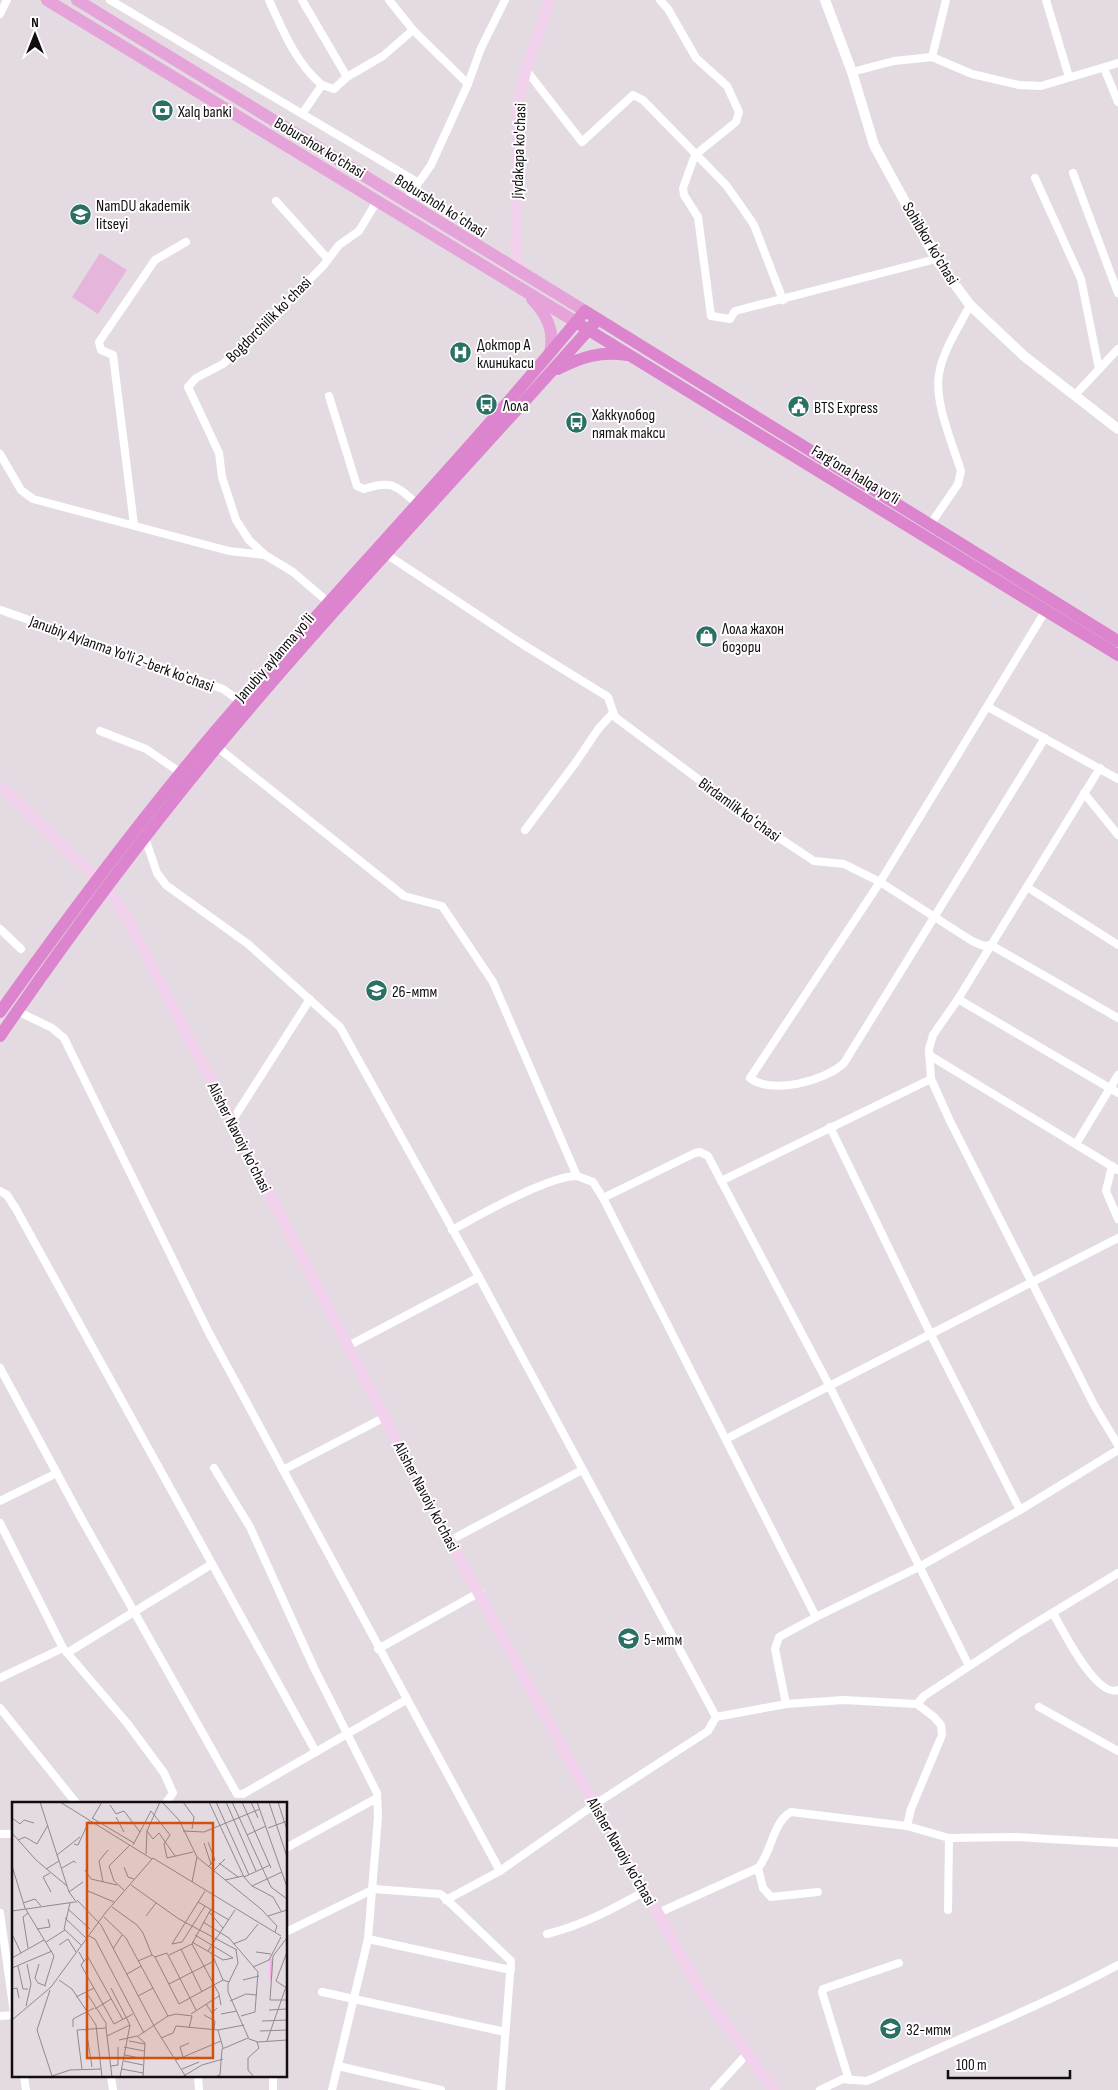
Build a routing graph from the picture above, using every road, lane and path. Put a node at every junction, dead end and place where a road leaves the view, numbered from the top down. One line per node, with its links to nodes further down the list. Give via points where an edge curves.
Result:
1 (7, 0): 14 (street)
2 (47, 0): 32 (main road, Boburshox ko'chasi)
3 (77, 0): 33 (main road, Boburshoh koʻchasi)
4 (110, 0): 26 (street)
5 (269, 0): 24 (street, via 288,43 310,75)
6 (302, 0): 21 (street)
7 (389, 0): 15 (street)
8 (505, 0): 23 (street, via 481,48)
9 (550, 0): 19 (main road, Jiydakapa ko'chasi)
10 (660, 0): 27 (street, via 696,58 727,86 739,112 736,122)
11 (826, 0): 20 (street, Sohibkor ko'chasi)
12 (946, 0): 16 (street)
13 (1046, 0): 22 (street)
14 (0, 14)
15 (413, 30): 21 (street, via 383,56); 23 (street)
16 (932, 58): 20 (street, via 894,61); 22 (street, via 972,74 1019,85 1041,86)
17 (1118, 63): 18 (street)
18 (1104, 68): 22 (street); 25 (street)
19 (526, 70): 27 (street, via 580,141 585,142 635,94); 37 (main road, Jiydakapa ko'chasi, via 517,119 516,246)
20 (852, 72): 36 (street, Sohibkor ko'chasi, via 874,145)
21 (347, 77): 24 (street, via 333,89)
22 (1069, 77)
23 (468, 84): 30 (street, via 431,165)
24 (322, 85): 26 (street)
25 (1118, 102)
26 (302, 114): 30 (street)
27 (695, 155): 40 (street, via 726,185 754,225); 40 (street, via 683,188 698,218 711,316 730,319 735,312)
28 (1073, 173): 39 (street)
29 (1035, 178): 49 (street, via 1081,279)
30 (417, 182): 33 (street)
31 (276, 201): 35 (street)
32 (378, 201): 35 (street, Bogdorchilik koʻchasi, via 359,231 346,238); 38 (main road, Boburshox ko'chasi)
33 (405, 202): 37 (main road, Boburshoh koʻchasi)
34 (186, 242): 56 (street, via 155,260 99,342 100,350 113,355)
35 (327, 258): 59 (street, Bogdorchilik koʻchasi, via 323,266 224,364 190,382 188,387 218,453 236,520 249,540)
36 (936, 259): 40 (street); 41 (street, Sohibkor ko'chasi)
37 (524, 276): 42 (main road, Boburshoh koʻchasi)
38 (523, 290): 44 (main road, Boburshox ko'chasi); 47 (main road, via 550,326)
39 (1118, 293)
40 (783, 300)
41 (970, 306): 51 (street, Sohibkor ko'chasi, via 1024,356); 57 (street, via 942,362 937,382 961,477)
42 (585, 312): 43 (highway, Farg‘ona halqa yo‘li); 44 (highway, Janubiy aylanma yoʻli)
43 (598, 319): 45 (highway, Janubiy aylanma yoʻli); 57 (highway, Farg‘ona halqa yo‘li)
44 (576, 322): 45 (highway, Farg‘ona halqa yo‘li); 47 (highway, Janubiy aylanma yoʻli)
45 (588, 329): 48 (highway, Farg‘ona halqa yo‘li); 50 (highway, Janubiy aylanma yoʻli)
46 (1118, 348): 49 (street)
47 (550, 353): 55 (highway, Janubiy aylanma yoʻli)
48 (634, 356): 50 (highway, via 599,353 580,357); 62 (highway, Farg‘ona halqa yo‘li)
49 (1099, 370): 51 (street)
50 (551, 372): 58 (highway, Janubiy aylanma yoʻli)
51 (1075, 395): 53 (street, Sohibkor ko'chasi)
52 (329, 396): 55 (street, via 357,486 364,489 393,484)
53 (1118, 429)
54 (0, 454): 56 (street, via 21,490 29,497)
55 (417, 504): 58 (highway, Janubiy aylanma yoʻli)
56 (134, 525): 59 (street, via 229,551)
57 (930, 526): 63 (highway, Farg‘ona halqa yo‘li)
58 (382, 551): 60 (highway, Janubiy aylanma yoʻli); 67 (street, Birdamlik koʻchasi, via 608,697); 70 (highway, Janubiy aylanma yoʻli)
59 (265, 555): 60 (street, Bogdorchilik koʻchasi, via 294,572)
60 (328, 602): 65 (highway, Janubiy aylanma yoʻli)
61 (1, 610): 65 (street, Janubiy Аylanma Yo'li 2-berk koʼchasi, via 223,689)
62 (1046, 610): 64 (highway, Farg‘ona halqa yo‘li); 66 (street)
63 (1118, 640)
64 (1118, 655)
65 (241, 702): 72 (highway, Janubiy aylanma yoʻli)
66 (988, 706): 69 (street); 79 (street)
67 (612, 713): 76 (street); 79 (street, Birdamlik koʻchasi, via 814,861 844,864)
68 (100, 731): 72 (street, via 146,749)
69 (1045, 738): 71 (street); 82 (street)
70 (217, 747): 78 (highway, Janubiy aylanma yoʻli); 102 (street, via 404,896 438,904 447,910 493,982)
71 (1100, 768): 73 (street); 75 (street)
72 (181, 773): 80 (highway, Janubiy aylanma yoʻli)
73 (1118, 779)
74 (0, 786): 80 (main road, Alisher Navoiy ko'chasi)
75 (1084, 793): 77 (street); 81 (street)
76 (525, 830)
77 (1118, 835)
78 (145, 838): 80 (highway, Janubiy aylanma yoʻli); 87 (street, via 157,873 166,885 248,944)
79 (880, 882): 82 (street, Birdamlik koʻchasi); 82 (street, via 750,1078 755,1082 770,1086 794,1084 844,1063)
80 (102, 883): 89 (highway, Janubiy aylanma yoʻli); 90 (highway, Janubiy aylanma yoʻli); 98 (main road, Alisher Navoiy ko'chasi, via 125,914)
81 (1027, 887): 84 (street); 85 (street)
82 (933, 918): 84 (street, Birdamlik koʻchasi, via 979,944)
83 (0, 929): 86 (street)
84 (991, 945): 88 (street); 91 (street, Birdamlik koʻchasi)
85 (1118, 945)
86 (21, 948)
87 (310, 999): 98 (street); 107 (street, via 340,1028)
88 (958, 999): 93 (street, via 933,1035); 96 (street)
89 (17, 1011): 92 (highway, Janubiy aylanma yoʻli); 120 (street, via 52,1028 64,1038 208,1331)
90 (0, 1012)
91 (1118, 1018)
92 (0, 1036)
93 (929, 1055): 95 (street); 100 (street)
94 (1118, 1075): 96 (street)
95 (931, 1079): 99 (street); 110 (street)
96 (1110, 1088): 97 (street); 100 (street)
97 (1118, 1093)
98 (232, 1121): 112 (main road, Alisher Navoiy ko'chasi)
99 (830, 1127): 103 (street); 111 (street)
100 (1076, 1144): 101 (street)
101 (1115, 1168): 106 (street, via 1106,1192)
102 (577, 1176): 105 (street, via 593,1182); 107 (street, via 567,1176 519,1196)
103 (721, 1181): 105 (street, via 708,1156 700,1152); 114 (street)
104 (0, 1191): 127 (street, via 7,1195 16,1209)
105 (603, 1198): 116 (street)
106 (1118, 1219)
107 (452, 1230): 109 (street)
108 (1118, 1238): 110 (street)
109 (478, 1277): 112 (street); 121 (street)
110 (1034, 1282): 111 (street); 117 (street, via 1094,1405)
111 (931, 1335): 114 (street); 124 (street)
112 (348, 1346): 115 (main road, Alisher Navoiy ko'chasi)
113 (0, 1368): 122 (street)
114 (830, 1387): 116 (street); 128 (street)
115 (385, 1418): 120 (street); 126 (main road, Alisher Navoiy ko'chasi)
116 (726, 1439): 133 (street)
117 (1118, 1445)
118 (1118, 1450): 124 (street)
119 (214, 1468): 145 (street, via 250,1527 314,1668)
120 (282, 1470): 134 (street)
121 (582, 1470): 126 (street); 144 (street)
122 (57, 1473): 123 (street); 131 (street)
123 (0, 1501)
124 (1020, 1510): 128 (street)
125 (0, 1523): 135 (street)
126 (451, 1540): 130 (main road, Alisher Navoiy ko'chasi)
127 (212, 1564): 131 (street); 147 (street)
128 (920, 1567): 133 (street); 136 (street)
129 (1118, 1573): 132 (street)
130 (480, 1592): 134 (street); 151 (main road, Alisher Navoiy ko'chasi)
131 (134, 1612): 135 (street); 147 (street, via 238,1794)
132 (1053, 1613): 136 (street); 138 (street, via 1094,1678 1109,1690)
133 (816, 1617): 140 (street, via 785,1633 776,1642)
134 (378, 1649): 139 (street)
135 (65, 1651): 137 (street); 150 (street, via 127,1723 164,1773 173,1793)
136 (969, 1666): 141 (street)
137 (0, 1678)
138 (1118, 1690)
139 (406, 1700): 145 (street); 157 (street)
140 (786, 1704): 141 (street, via 843,1700); 144 (street)
141 (917, 1704): 152 (street, via 934,1717 941,1726 942,1735)
142 (1039, 1707): 146 (street)
143 (0, 1708): 149 (street)
144 (716, 1717): 151 (street, via 708,1730)
145 (349, 1733): 147 (street); 148 (street)
146 (1118, 1751)
147 (316, 1752)
148 (378, 1798): 155 (street); 158 (street)
149 (76, 1802)
150 (166, 1802)
151 (594, 1804): 157 (street); 159 (main road, Alisher Navoiy ko'chasi)
152 (907, 1826): 153 (street); 156 (street, via 791,1812 782,1818)
153 (949, 1838): 154 (street, via 1015,1837); 162 (street)
154 (1118, 1843)
155 (288, 1847)
156 (758, 1868): 160 (street, via 763,1888 771,1897); 163 (street)
157 (500, 1871): 161 (street)
158 (374, 1889): 161 (street, via 440,1894); 165 (street); 167 (street)
159 (645, 1891): 163 (main road, Alisher Navoiy ko'chasi); 166 (street, via 596,1918)
160 (818, 1892)
161 (446, 1900): 170 (street, via 511,1961)
162 (948, 1910)
163 (658, 1912): 175 (main road, Alisher Navoiy ko'chasi, via 699,1988)
164 (0, 1913): 173 (street)
165 (288, 1931)
166 (547, 1934)
167 (368, 1939): 170 (street); 172 (street)
168 (899, 1963): 177 (street, via 823,1988)
169 (1118, 1965): 177 (street, via 1062,1996 874,2078)
170 (511, 1970): 174 (street)
171 (322, 1992): 172 (street)
172 (354, 1999): 174 (street); 176 (street)
173 (12, 2000)
174 (505, 2032): 180 (street)
175 (746, 2054): 181 (street); 182 (main road, Alisher Navoiy ko'chasi)
176 (338, 2066): 178 (street); 179 (street)
177 (849, 2080): 183 (street, via 837,2081)
178 (332, 2090)
179 (441, 2090)
180 (501, 2090)
181 (714, 2090)
182 (774, 2090)
183 (820, 2090)

